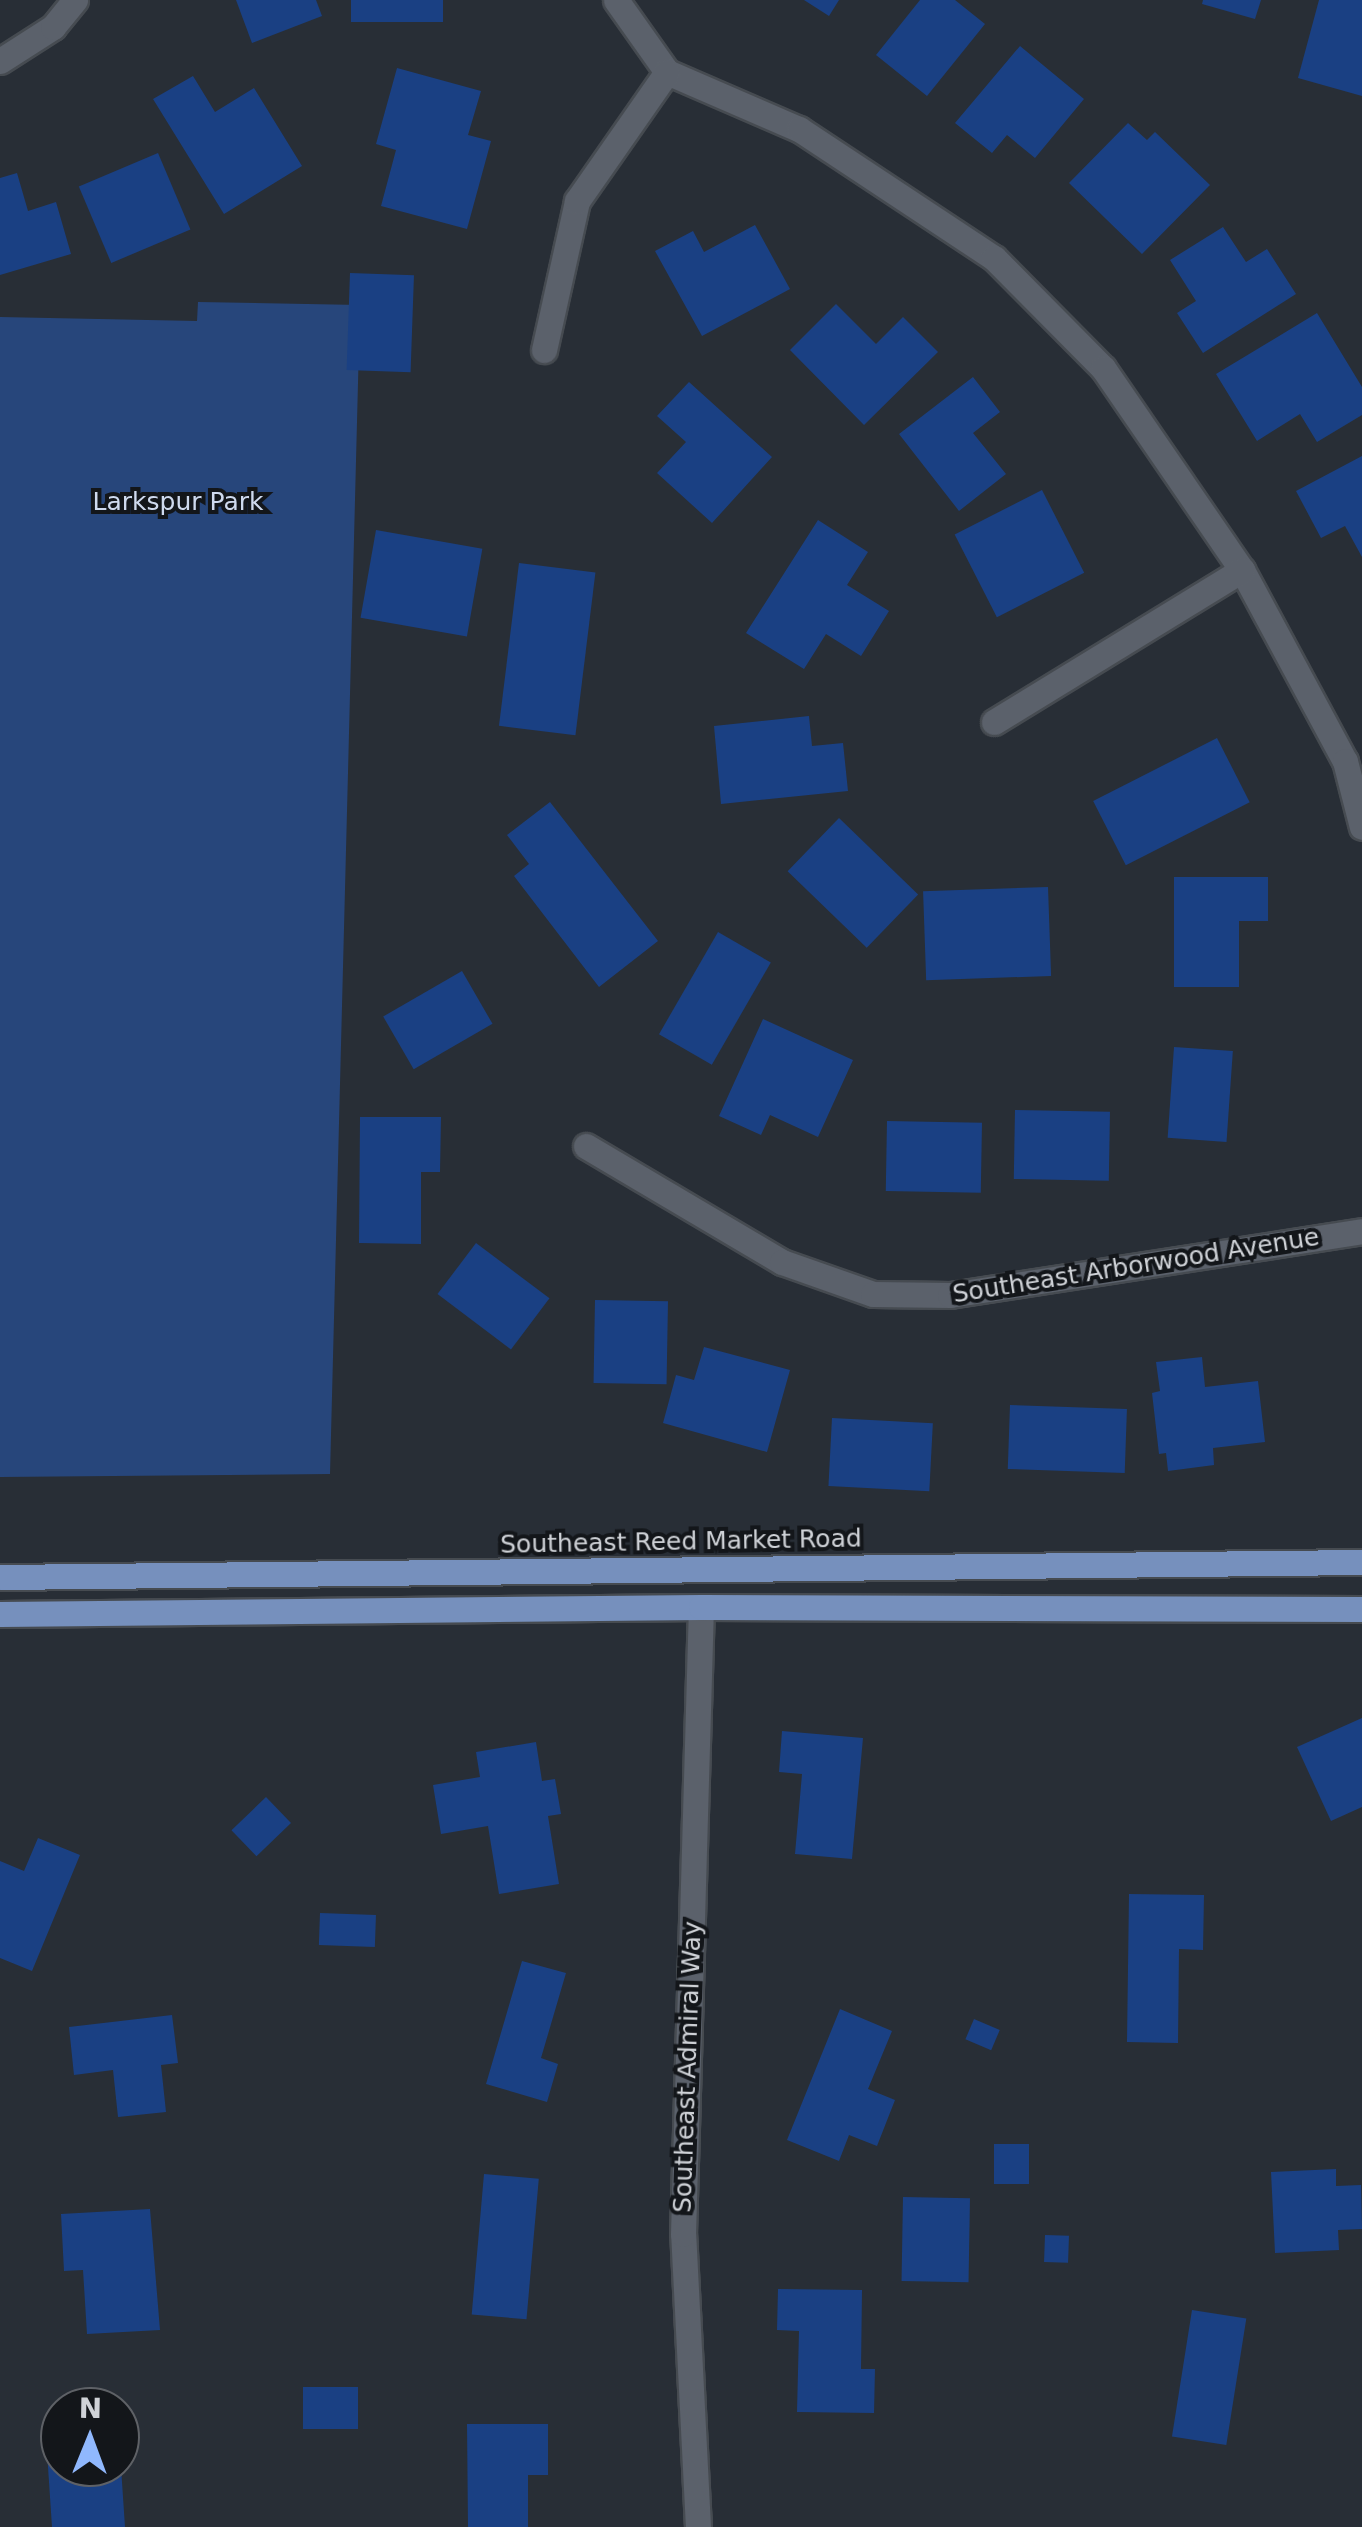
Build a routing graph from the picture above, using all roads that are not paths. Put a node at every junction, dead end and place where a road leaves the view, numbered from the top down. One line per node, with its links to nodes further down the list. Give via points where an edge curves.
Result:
1 (75, 0): 3 (street, via 53,28)
2 (616, 0): 4 (street)
3 (0, 61)
4 (668, 72): 5 (street, via 578,201); 6 (street, via 800,129 994,258 1103,368)
5 (544, 350)
6 (1242, 570): 7 (street); 8 (street, via 1345,760)
7 (994, 722)
8 (1362, 828)
9 (586, 1146): 10 (street, Southeast Arborwood Avenue, via 782,1262 873,1294 950,1295)
10 (1362, 1232)
11 (1362, 1562): 12 (main road, Southeast Reed Market Road)
12 (0, 1577)
13 (701, 1607): 14 (main road); 15 (main road); 16 (street, Southeast Admiral Way, via 683,2234)
14 (1362, 1609)
15 (0, 1614)
16 (698, 2527)

